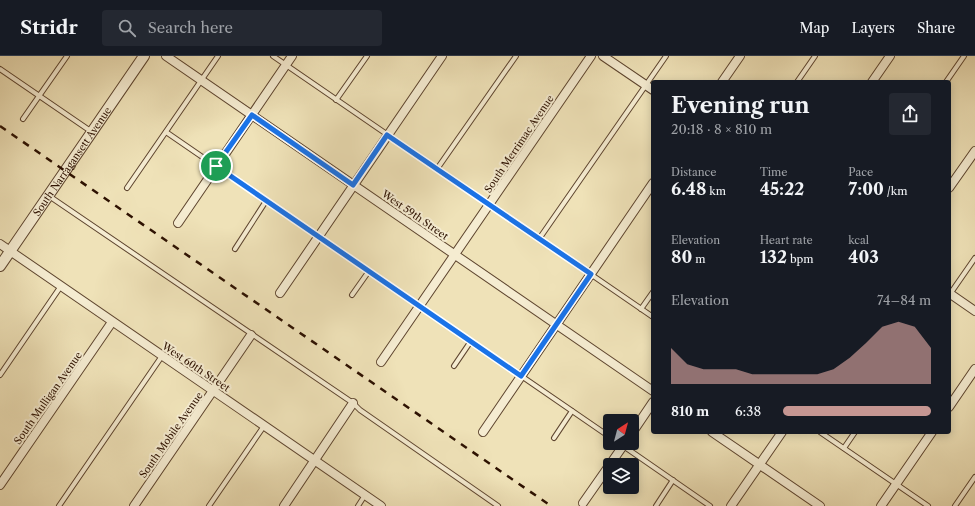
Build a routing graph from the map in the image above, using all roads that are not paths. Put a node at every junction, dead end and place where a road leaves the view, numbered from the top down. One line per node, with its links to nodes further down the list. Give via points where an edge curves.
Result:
1 (66, 56): 26 (lane)
2 (144, 56): 30 (street, South Narragansett Avenue)
3 (166, 56): 19 (street, West 59th Street)
4 (218, 56): 19 (lane)
5 (273, 56): 17 (lane)
6 (292, 56): 17 (street)
7 (367, 56): 27 (lane)
8 (442, 56): 32 (street)
9 (516, 56): 35 (lane)
10 (591, 56): 42 (street, South Merrimac Avenue)
11 (603, 56): 25 (street)
12 (666, 56): 20 (lane)
13 (740, 56): 21 (street)
14 (815, 56): 22 (lane)
15 (890, 56): 23 (street)
16 (964, 56): 24 (lane)
17 (286, 65): 27 (lane); 28 (street)
18 (0, 69): 26 (lane)
19 (201, 80): 28 (street, West 59th Street); 31 (lane)
20 (654, 80)
21 (723, 80)
22 (798, 80)
23 (873, 80)
24 (947, 80)
25 (650, 88): 45 (lane)
26 (39, 96): 29 (lane); 30 (lane)
27 (336, 100): 32 (lane)
28 (252, 115): 34 (street); 36 (street, West 59th Street)
29 (23, 119)
30 (92, 132): 40 (street, South Narragansett Avenue)
31 (166, 132): 34 (lane); 39 (lane)
32 (387, 135): 35 (lane); 36 (street)
33 (975, 150): 37 (street)
34 (216, 166): 41 (lane); 43 (street)
35 (437, 169): 42 (lane)
36 (353, 185): 44 (street); 49 (street, West 59th Street)
37 (951, 185)
38 (651, 186): 53 (street)
39 (127, 188)
40 (49, 196): 48 (street, South Narragansett Avenue); 66 (lane)
41 (266, 201): 44 (lane); 47 (lane)
42 (489, 205): 45 (lane); 49 (street, South Merrimac Avenue)
43 (178, 223)
44 (318, 236): 52 (lane); 56 (street)
45 (539, 239): 53 (lane)
46 (0, 244): 48 (street, West 60th Street)
47 (235, 249)
48 (10, 251): 51 (street, South Narragansett Avenue); 54 (street, West 60th Street)
49 (455, 255): 60 (street, South Merrimac Avenue); 65 (street, West 59th Street)
50 (975, 258): 55 (lane)
51 (0, 266)
52 (369, 271): 57 (lane); 60 (lane)
53 (591, 274): 61 (lane); 65 (street)
54 (61, 286): 64 (street, West 60th Street); 72 (lane)
55 (951, 292)
56 (280, 293)
57 (352, 295)
58 (651, 295): 61 (lane)
59 (951, 296): 62 (street)
60 (420, 306): 67 (lane); 69 (street, South Merrimac Avenue)
61 (641, 309): 63 (lane)
62 (975, 311)
63 (651, 316)
64 (112, 322): 68 (street, West 60th Street); 97 (street, South Mulligan Avenue)
65 (556, 325): 73 (street); 74 (street, West 59th Street)
66 (251, 335): 75 (street, South Mobile Avenue); 76 (lane)
67 (471, 340): 70 (lane); 73 (lane)
68 (162, 356): 75 (street, West 60th Street); 101 (lane)
69 (381, 362)
70 (454, 366)
71 (975, 369): 77 (street)
72 (0, 375)
73 (521, 376): 79 (lane); 82 (street)
74 (651, 390)
75 (214, 391): 81 (street, West 60th Street); 102 (street, South Mobile Avenue)
76 (353, 403): 93 (street); 107 (lane)
77 (951, 404)
78 (651, 405): 80 (street)
79 (572, 411): 83 (lane); 89 (lane)
80 (639, 423)
81 (264, 426): 93 (street, West 60th Street); 103 (lane)
82 (482, 432)
83 (603, 432)
84 (715, 434): 94 (street)
85 (781, 434): 94 (street)
86 (823, 434): 90 (lane)
87 (854, 434): 90 (lane)
88 (931, 434): 98 (street)
89 (554, 438)
90 (844, 448): 98 (lane)
91 (619, 450): 100 (street)
92 (631, 450): 96 (lane)
93 (315, 461): 99 (street, West 60th Street); 104 (street)
94 (760, 465): 110 (street); 111 (street)
95 (975, 477): 114 (lane)
96 (673, 480): 108 (lane); 109 (lane)
97 (0, 484)
98 (896, 484): 112 (street); 113 (lane)
99 (366, 495): 105 (lane); 106 (street, West 60th Street)
100 (584, 503)
101 (59, 506)
102 (134, 506)
103 (209, 506)
104 (284, 506)
105 (358, 506)
106 (381, 506)
107 (498, 506)
108 (656, 506)
109 (710, 506)
110 (731, 506)
111 (820, 506)
112 (881, 506)
113 (928, 506)
114 (955, 506)

